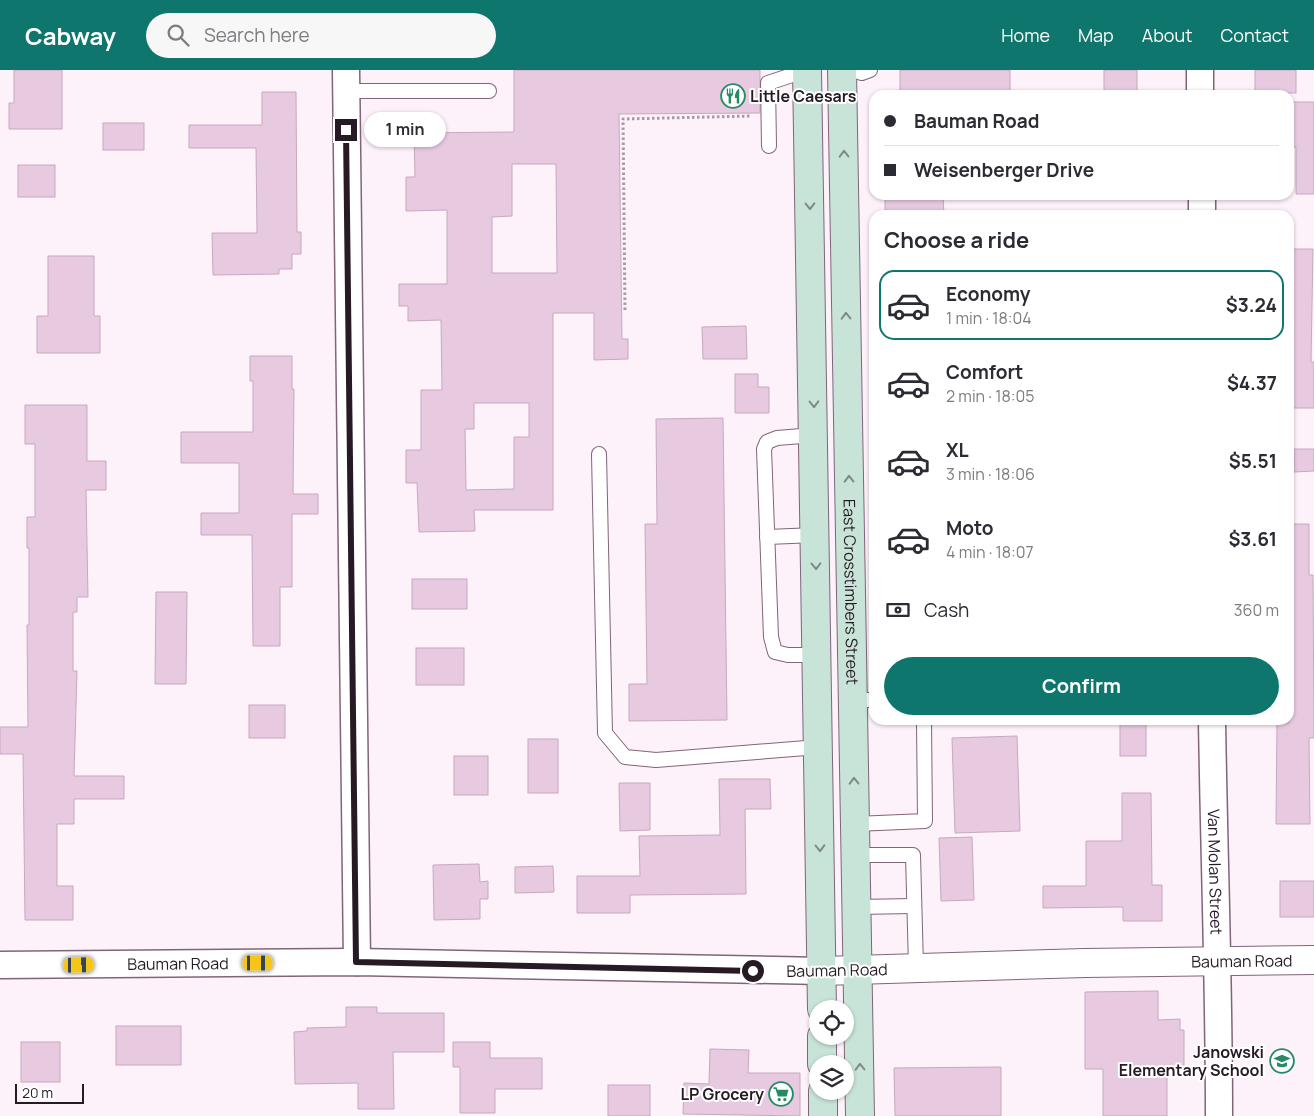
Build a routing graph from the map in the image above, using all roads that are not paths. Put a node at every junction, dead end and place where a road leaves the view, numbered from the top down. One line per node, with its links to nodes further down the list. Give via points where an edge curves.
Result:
1 (807, 70): 9 (lane, via 768,83); 10 (main road, one-way to 10)
2 (842, 70): 11 (main road, East Crosstimbers Street, one-way to 2)
3 (852, 70): 4 (lane, via 862,73)
4 (870, 70)
5 (1200, 70): 8 (street)
6 (346, 80): 7 (lane); 27 (street)
7 (488, 90)
8 (1200, 90)
9 (769, 146)
10 (814, 363): 11 (main road); 12 (main road, one-way to 12)
11 (847, 365): 16 (main road, East Crosstimbers Street, one-way to 11)
12 (814, 435): 14 (main road); 15 (lane, via 766,442)
13 (599, 454): 21 (lane, via 605,733 625,757 656,760)
14 (816, 535): 15 (lane); 17 (main road, one-way to 17)
15 (767, 537): 17 (lane, via 771,637 775,652)
16 (852, 654): 17 (main road); 18 (main road, East Crosstimbers Street)
17 (817, 655): 21 (main road)
18 (863, 700): 22 (main road, East Crosstimbers Street, one-way to 18)
19 (924, 725): 22 (lane, via 925,821)
20 (1212, 725): 28 (street, Van Molan Street)
21 (819, 748): 32 (main road, one-way to 32)
22 (855, 824): 23 (main road, East Crosstimbers Street)
23 (855, 855): 24 (lane, via 913,855); 25 (main road, East Crosstimbers Street)
24 (914, 906): 25 (lane); 30 (lane)
25 (856, 907): 31 (main road, East Crosstimbers Street)
26 (1314, 960): 28 (street, Bauman Road)
27 (356, 962): 29 (street, Bauman Road); 32 (street, Bauman Road)
28 (1218, 962): 30 (street, Bauman Road); 37 (street, Van Molan Street)
29 (0, 966)
30 (916, 967): 31 (street, Bauman Road)
31 (858, 970): 32 (street, Bauman Road); 36 (main road, East Crosstimbers Street, one-way to 31)
32 (822, 971): 33 (main road)
33 (822, 1000)
34 (823, 1100): 35 (main road)
35 (823, 1116)
36 (860, 1116)
37 (1219, 1116)

